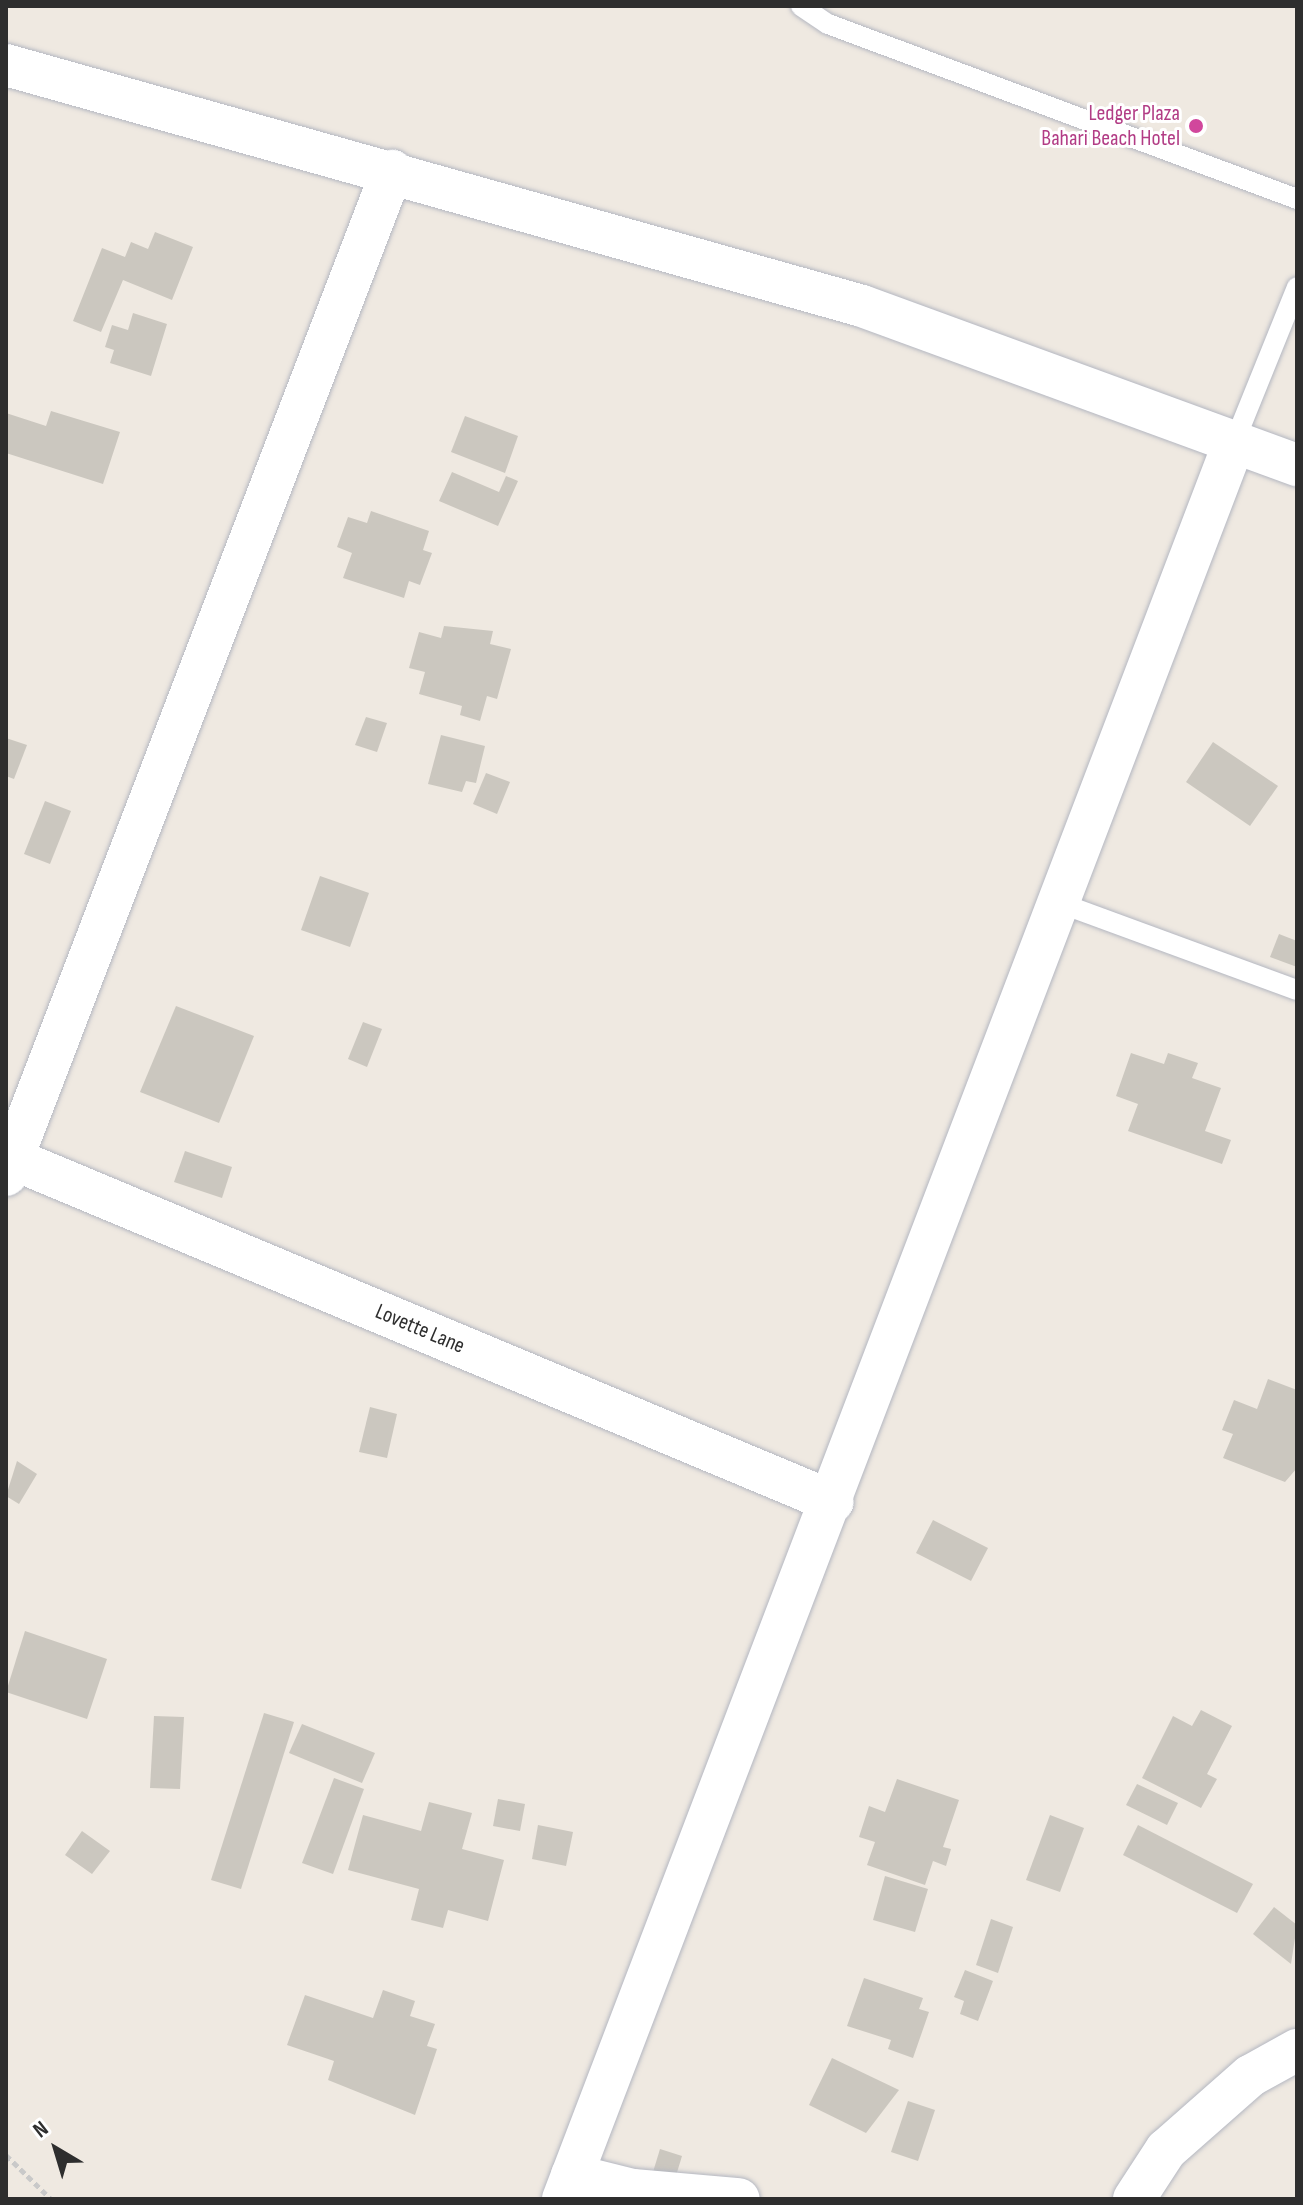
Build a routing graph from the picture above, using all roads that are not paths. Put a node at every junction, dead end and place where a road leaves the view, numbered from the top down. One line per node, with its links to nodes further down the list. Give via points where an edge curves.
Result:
1 (801, 6): 4 (lane, via 828,24)
2 (6, 65): 3 (street)
3 (392, 171): 6 (street, via 862,306); 10 (street)
4 (1297, 199)
5 (1297, 287): 6 (lane)
6 (1234, 443): 7 (street); 8 (street)
7 (1297, 465)
8 (1060, 903): 9 (lane); 11 (street)
9 (1297, 990)
10 (8, 1163): 11 (street, Lovette Lane)
11 (833, 1502): 13 (street)
12 (1297, 2050): 15 (street, via 1250,2076 1166,2150)
13 (567, 2187): 14 (street)
14 (739, 2199)
15 (1134, 2199)

